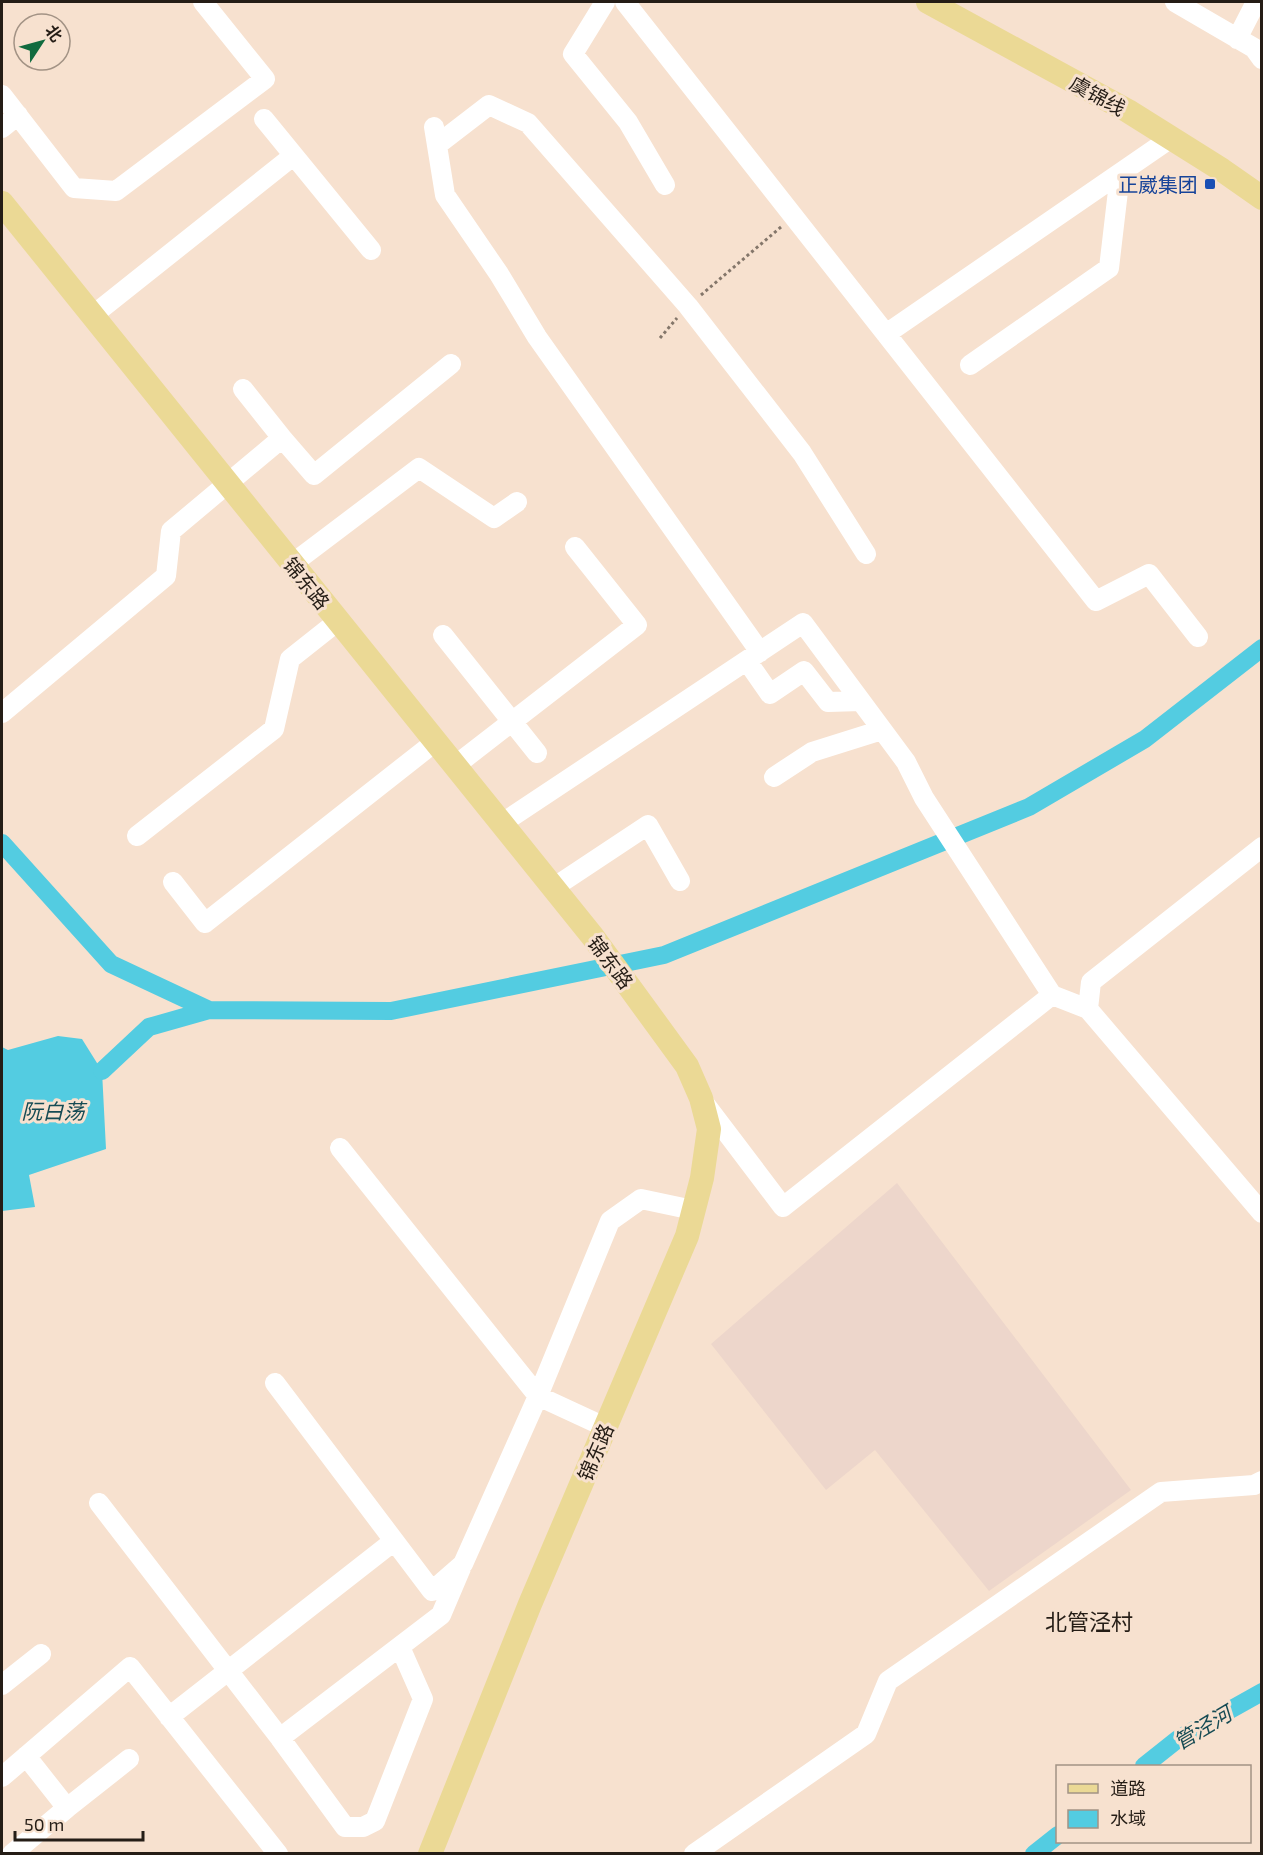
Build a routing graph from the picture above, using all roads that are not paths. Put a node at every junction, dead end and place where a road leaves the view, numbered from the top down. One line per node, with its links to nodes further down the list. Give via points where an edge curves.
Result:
1 (203, 2): 10 (street, via 264,79 116,191 74,188)
2 (605, 2): 16 (street, via 573,54 628,122)
3 (625, 2): 21 (street)
4 (928, 2): 13 (main road, 虞锦线)
5 (1175, 2): 7 (street)
6 (1256, 2): 7 (street)
7 (1237, 39): 8 (street, via 1254,48)
8 (1262, 59)
9 (2, 95): 10 (street)
10 (18, 115): 12 (street)
11 (264, 119): 14 (street)
12 (2, 128)
13 (1172, 138): 15 (street); 17 (main road, 虞锦线)
14 (293, 156): 19 (street); 20 (street)
15 (1120, 174): 21 (street); 23 (street, via 1109,268)
16 (665, 185)
17 (1262, 198)
18 (2, 203): 20 (main road, 锦东路)
19 (371, 250)
20 (92, 316): 26 (main road, 锦东路)
21 (886, 334): 33 (street, via 1096,601 1149,574)
22 (451, 364): 25 (street, via 314,475)
23 (970, 365)
24 (243, 389): 25 (street)
25 (282, 438): 26 (street)
26 (226, 483): 30 (main road, 锦东路); 36 (street, via 171,531 166,576)
27 (517, 502): 30 (street, via 494,518 418,468)
28 (575, 547): 37 (street, via 637,625)
29 (866, 554): 34 (street, via 802,453 688,306 528,123 489,105 435,136 445,195)
30 (292, 564): 31 (main road, 锦东路)
31 (338, 621): 39 (main road, 锦东路); 44 (street, via 290,659 274,729)
32 (443, 635): 37 (street)
33 (1198, 638)
34 (753, 657): 35 (street, via 770,694 804,671 828,702); 35 (street, via 803,624); 43 (street)
35 (861, 701): 38 (street)
36 (2, 713)
37 (512, 722): 40 (street); 41 (street)
38 (882, 730): 42 (street, via 812,752); 49 (street)
39 (435, 742): 41 (main road, 锦东路); 47 (street, via 205,923)
40 (537, 753)
41 (456, 765): 43 (main road, 锦东路)
42 (774, 777)
43 (501, 824): 48 (main road, 锦东路)
44 (137, 836)
45 (1262, 847): 50 (street, via 1091,982)
46 (680, 881): 48 (street, via 648,825)
47 (173, 882)
48 (553, 888): 51 (main road, 锦东路, via 687,1066)
49 (1052, 995): 50 (street); 51 (street, via 783,1207)
50 (1088, 1009): 53 (street)
51 (701, 1098): 54 (main road, 锦东路, via 709,1129)
52 (340, 1148): 56 (street)
53 (1259, 1205)
54 (693, 1210): 56 (street, via 640,1199 609,1221); 57 (main road, 锦东路, via 687,1236)
55 (275, 1383): 60 (street)
56 (538, 1396): 57 (street); 61 (street)
57 (605, 1427): 74 (main road, 锦东路)
58 (1262, 1481): 75 (street, via 1254,1485 1161,1492 888,1681 866,1734)
59 (99, 1503): 64 (street)
60 (394, 1541): 61 (street, via 432,1591); 64 (street)
61 (463, 1564): 62 (street, via 441,1615)
62 (400, 1647): 67 (street); 67 (street, via 423,1700 375,1821 363,1827 345,1827)
63 (41, 1654): 65 (street)
64 (228, 1671): 66 (street); 67 (street)
65 (2, 1685)
66 (170, 1717): 68 (street, via 130,1667); 73 (street)
67 (280, 1738)
68 (26, 1756): 70 (street); 71 (street)
69 (129, 1759): 71 (street)
70 (2, 1777)
71 (67, 1808): 72 (street)
72 (12, 1854)
73 (278, 1854)
74 (430, 1854)
75 (694, 1854)

